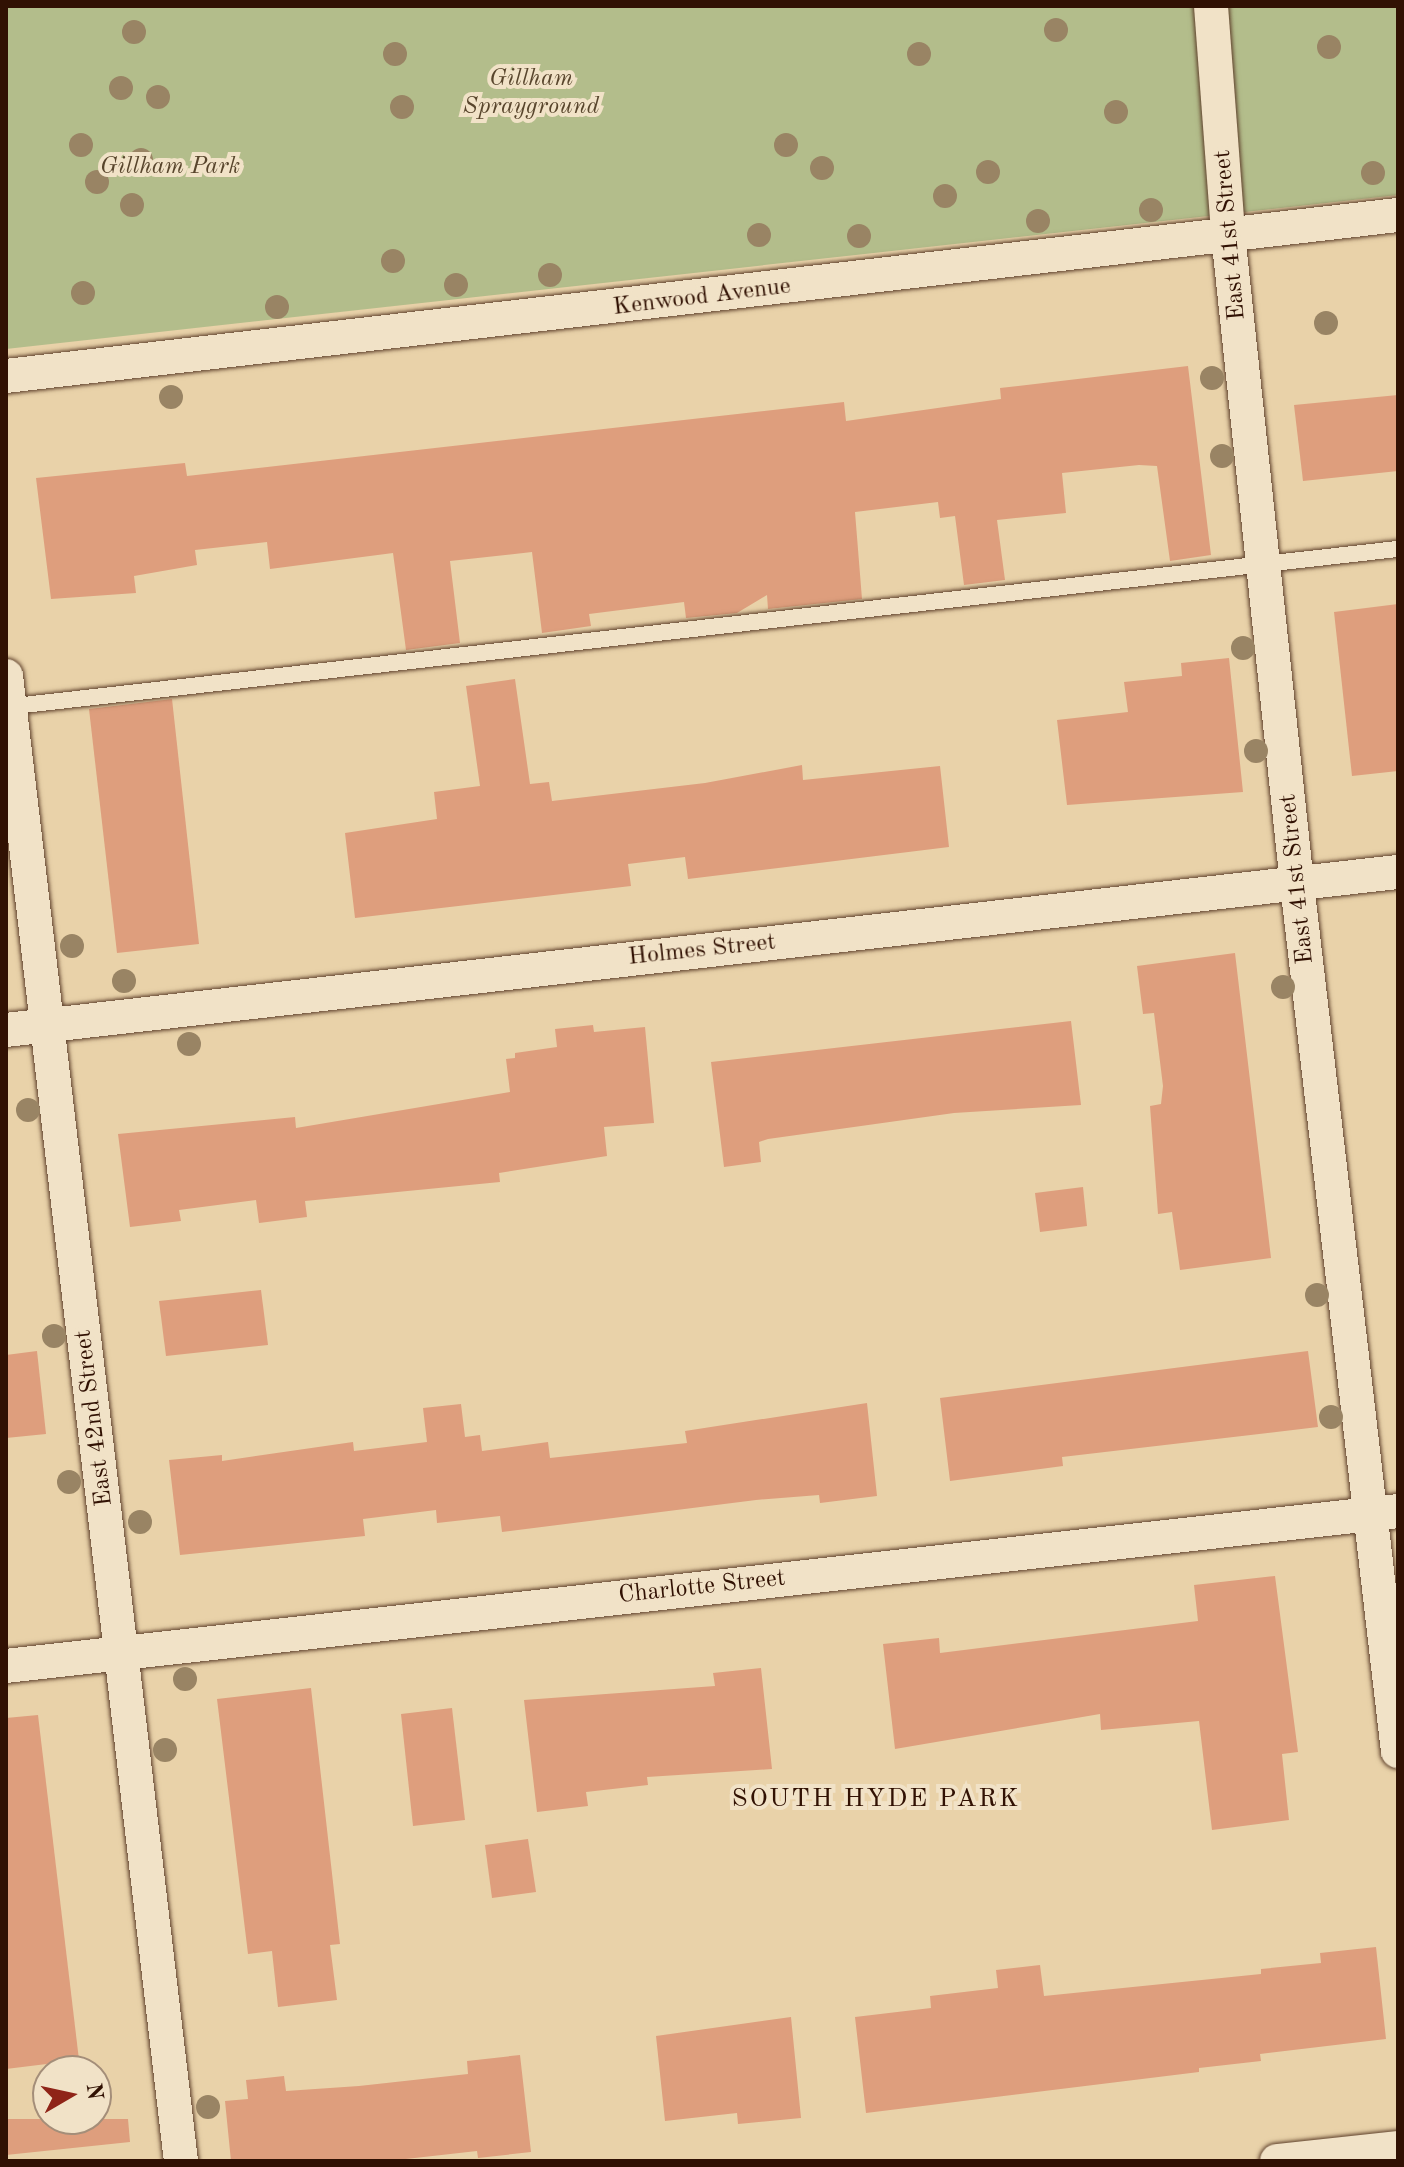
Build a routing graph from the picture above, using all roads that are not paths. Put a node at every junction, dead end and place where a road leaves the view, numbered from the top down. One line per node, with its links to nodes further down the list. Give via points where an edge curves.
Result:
1 (1211, 6): 3 (street, East 41st Street)
2 (1398, 215): 3 (street, Kenwood Avenue)
3 (1228, 234): 4 (street, Kenwood Avenue); 6 (street, East 41st Street)
4 (6, 376)
5 (1398, 549): 6 (lane)
6 (1265, 564): 7 (lane); 9 (street, East 41st Street)
7 (7, 697): 10 (street, East 42nd Street)
8 (1398, 872): 9 (street, Holmes Street)
9 (1297, 884): 10 (street, Holmes Street); 12 (street, East 41st Street)
10 (49, 1025): 11 (street, Holmes Street); 13 (street, East 42nd Street)
11 (6, 1030)
12 (1384, 1512): 13 (street, Charlotte Street); 15 (street, East 41st Street)
13 (123, 1653): 14 (street, Charlotte Street); 17 (street, East 42nd Street)
14 (6, 1666)
15 (1398, 1751)
16 (1398, 2148): 18 (street)
17 (181, 2161)
18 (1277, 2161)

